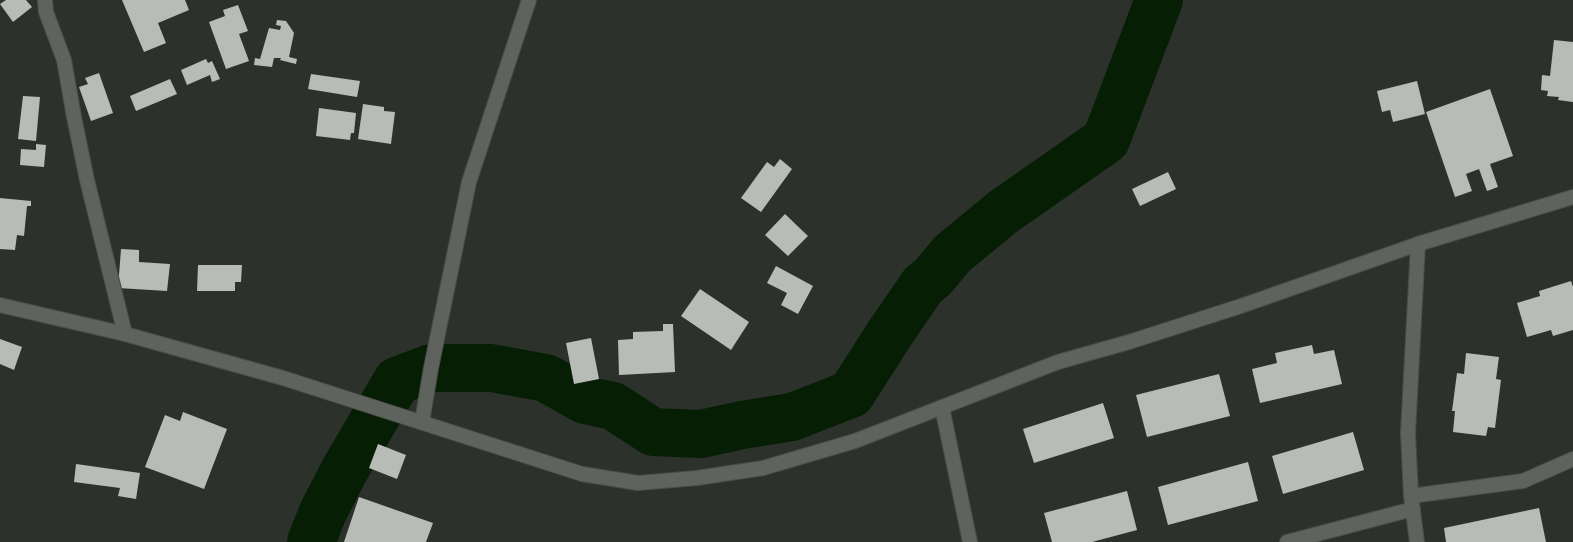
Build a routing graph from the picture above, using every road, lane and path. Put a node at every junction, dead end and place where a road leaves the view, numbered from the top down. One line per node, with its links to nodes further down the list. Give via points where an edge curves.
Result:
1 (44, 0): 6 (street, via 64,60 87,180)
2 (529, 0): 8 (street, via 469,182)
3 (1573, 197): 4 (street)
4 (1418, 244): 7 (street, via 1241,306 1058,362); 10 (street, via 1408,433)
5 (0, 305): 6 (street)
6 (125, 334): 8 (street, via 283,378)
7 (942, 407): 8 (street, via 855,441 763,468 638,483 582,474); 11 (street)
8 (422, 422)
9 (1573, 459): 10 (street, via 1522,481)
10 (1412, 502): 12 (street); 13 (street)
11 (970, 542)
12 (1287, 542)
13 (1417, 542)

